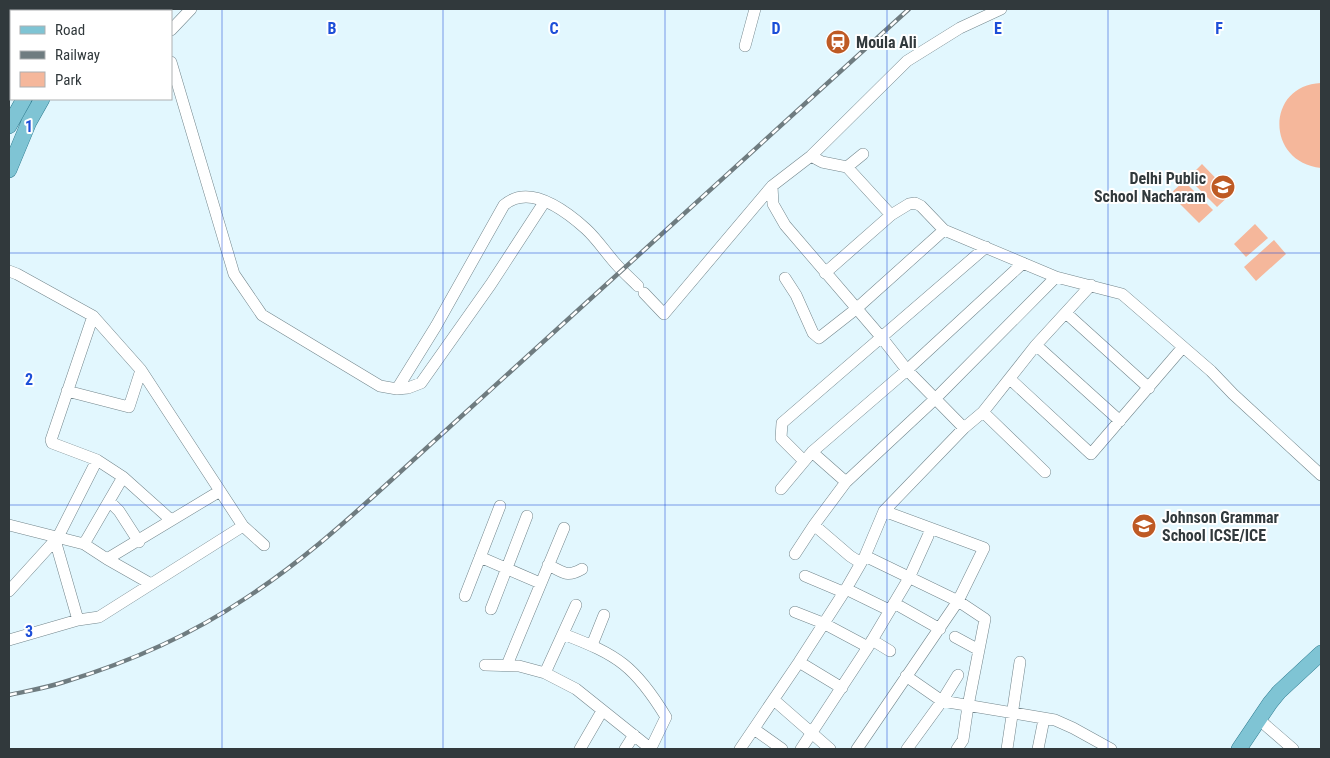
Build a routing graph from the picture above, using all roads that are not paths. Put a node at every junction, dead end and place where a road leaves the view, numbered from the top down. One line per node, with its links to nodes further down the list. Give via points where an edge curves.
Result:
1 (191, 9): 4 (street)
2 (755, 9): 5 (street)
3 (1001, 9): 12 (street, via 960,28 906,61)
4 (172, 29)
5 (745, 46)
6 (172, 65): 36 (street, via 234,274 262,315 380,386)
7 (23, 100): 9 (main road)
8 (41, 100): 10 (main road)
9 (12, 121): 10 (main road)
10 (29, 122): 14 (main road)
11 (863, 154): 13 (street)
12 (810, 156): 13 (street); 15 (street)
13 (847, 167): 17 (street)
14 (9, 170)
15 (772, 186): 16 (street, via 664,314 587,230); 22 (street, via 773,204 784,225)
16 (545, 201): 36 (street, via 491,284 420,382); 36 (street, via 521,197 504,205)
17 (891, 215): 18 (street, via 914,203); 22 (street)
18 (944, 230): 19 (street); 26 (street)
19 (986, 248): 20 (street); 29 (street)
20 (1023, 263): 23 (street); 33 (street)
21 (9, 271): 28 (street)
22 (825, 273): 26 (street)
23 (1056, 277): 25 (street); 38 (street)
24 (785, 278): 26 (street, via 816,337 819,338)
25 (1091, 285): 27 (street); 31 (street, via 1122,294)
26 (856, 309): 29 (street)
27 (1066, 313): 30 (street); 35 (street)
28 (93, 316): 32 (street); 37 (street)
29 (882, 338): 33 (street); 44 (street, via 782,423 781,438)
30 (1036, 345): 34 (street); 40 (street)
31 (1184, 347): 35 (street); 46 (street)
32 (141, 370): 37 (street, via 129,407); 50 (street)
33 (907, 370): 38 (street); 42 (street)
34 (1010, 379): 39 (street); 40 (street, via 1091,454)
35 (1149, 388): 40 (street)
36 (397, 389)
37 (67, 391): 43 (street, via 52,443)
38 (934, 399): 41 (street); 48 (street)
39 (983, 412): 41 (street); 45 (street)
40 (1120, 422)
41 (964, 428): 53 (street)
42 (812, 452): 44 (street); 48 (street)
43 (98, 460): 47 (street); 61 (street)
44 (804, 461): 49 (street)
45 (1045, 472)
46 (1321, 475)
47 (123, 477): 51 (street); 55 (street)
48 (846, 482): 57 (street)
49 (781, 489)
50 (220, 491): 55 (street); 58 (street)
51 (109, 501): 62 (street); 63 (street)
52 (500, 506): 66 (street)
53 (884, 511): 67 (street); 79 (street, via 984,548)
54 (526, 516): 70 (street)
55 (171, 520): 62 (street)
56 (9, 525): 61 (street)
57 (814, 525): 65 (street); 67 (street, via 850,556)
58 (243, 526): 64 (street); 75 (street)
59 (564, 528): 69 (street)
60 (928, 536): 73 (street)
61 (56, 539): 63 (street); 77 (street); 85 (street)
62 (139, 542): 68 (street)
63 (84, 544): 68 (street)
64 (264, 546)
65 (795, 554)
66 (480, 557): 70 (street); 78 (street)
67 (863, 559): 73 (street); 76 (street)
68 (107, 560): 75 (street)
69 (548, 565): 71 (street, via 570,574); 74 (street)
70 (506, 568): 74 (street); 82 (street)
71 (582, 569)
72 (805, 576): 76 (street)
73 (909, 578): 79 (street); 81 (street)
74 (540, 583): 100 (street)
75 (151, 584): 85 (street, via 99,617)
76 (845, 590): 81 (street); 86 (street)
77 (9, 591)
78 (465, 596)
79 (958, 601): 87 (street); 93 (street, via 985,619)
80 (576, 605): 88 (street)
81 (892, 607): 87 (street); 91 (street)
82 (490, 610)
83 (795, 612): 86 (street)
84 (604, 614): 92 (street)
85 (78, 620): 90 (street)
86 (823, 623): 91 (street); 96 (street)
87 (940, 628): 103 (street)
88 (563, 634): 92 (street); 101 (street)
89 (955, 637): 93 (street)
90 (9, 640)
91 (870, 643): 94 (street); 104 (street)
92 (592, 645): 117 (street, via 621,661 635,674 666,717)
93 (979, 650): 107 (street)
94 (890, 651)
95 (1321, 653): 128 (main road, via 1279,692)
96 (799, 662): 104 (street); 105 (street)
97 (1020, 662): 109 (street)
98 (1321, 662): 111 (main road)
99 (485, 665): 100 (street)
100 (507, 665): 101 (street)
101 (544, 673): 108 (street, via 576,690)
102 (958, 675): 106 (street)
103 (906, 676): 106 (street); 122 (street)
104 (842, 688): 113 (street)
105 (774, 700): 112 (street); 113 (street)
106 (942, 701): 107 (street); 123 (street)
107 (968, 706): 109 (street); 124 (street, via 963,740)
108 (602, 711): 114 (street); 115 (street)
109 (1013, 713): 110 (street); 125 (street)
110 (1044, 719): 126 (street); 127 (street, via 1073,728)
111 (1264, 724): 129 (main road); 130 (street)
112 (754, 729): 118 (street); 119 (street)
113 (811, 732): 120 (street); 121 (street)
114 (634, 735): 116 (street); 117 (street)
115 (580, 749)
116 (625, 749)
117 (651, 749)
118 (740, 749)
119 (782, 749)
120 (801, 749)
121 (830, 749)
122 (857, 749)
123 (907, 749)
124 (957, 749)
125 (1007, 749)
126 (1038, 749)
127 (1111, 749)
128 (1239, 749)
129 (1248, 749)
130 (1293, 749)

